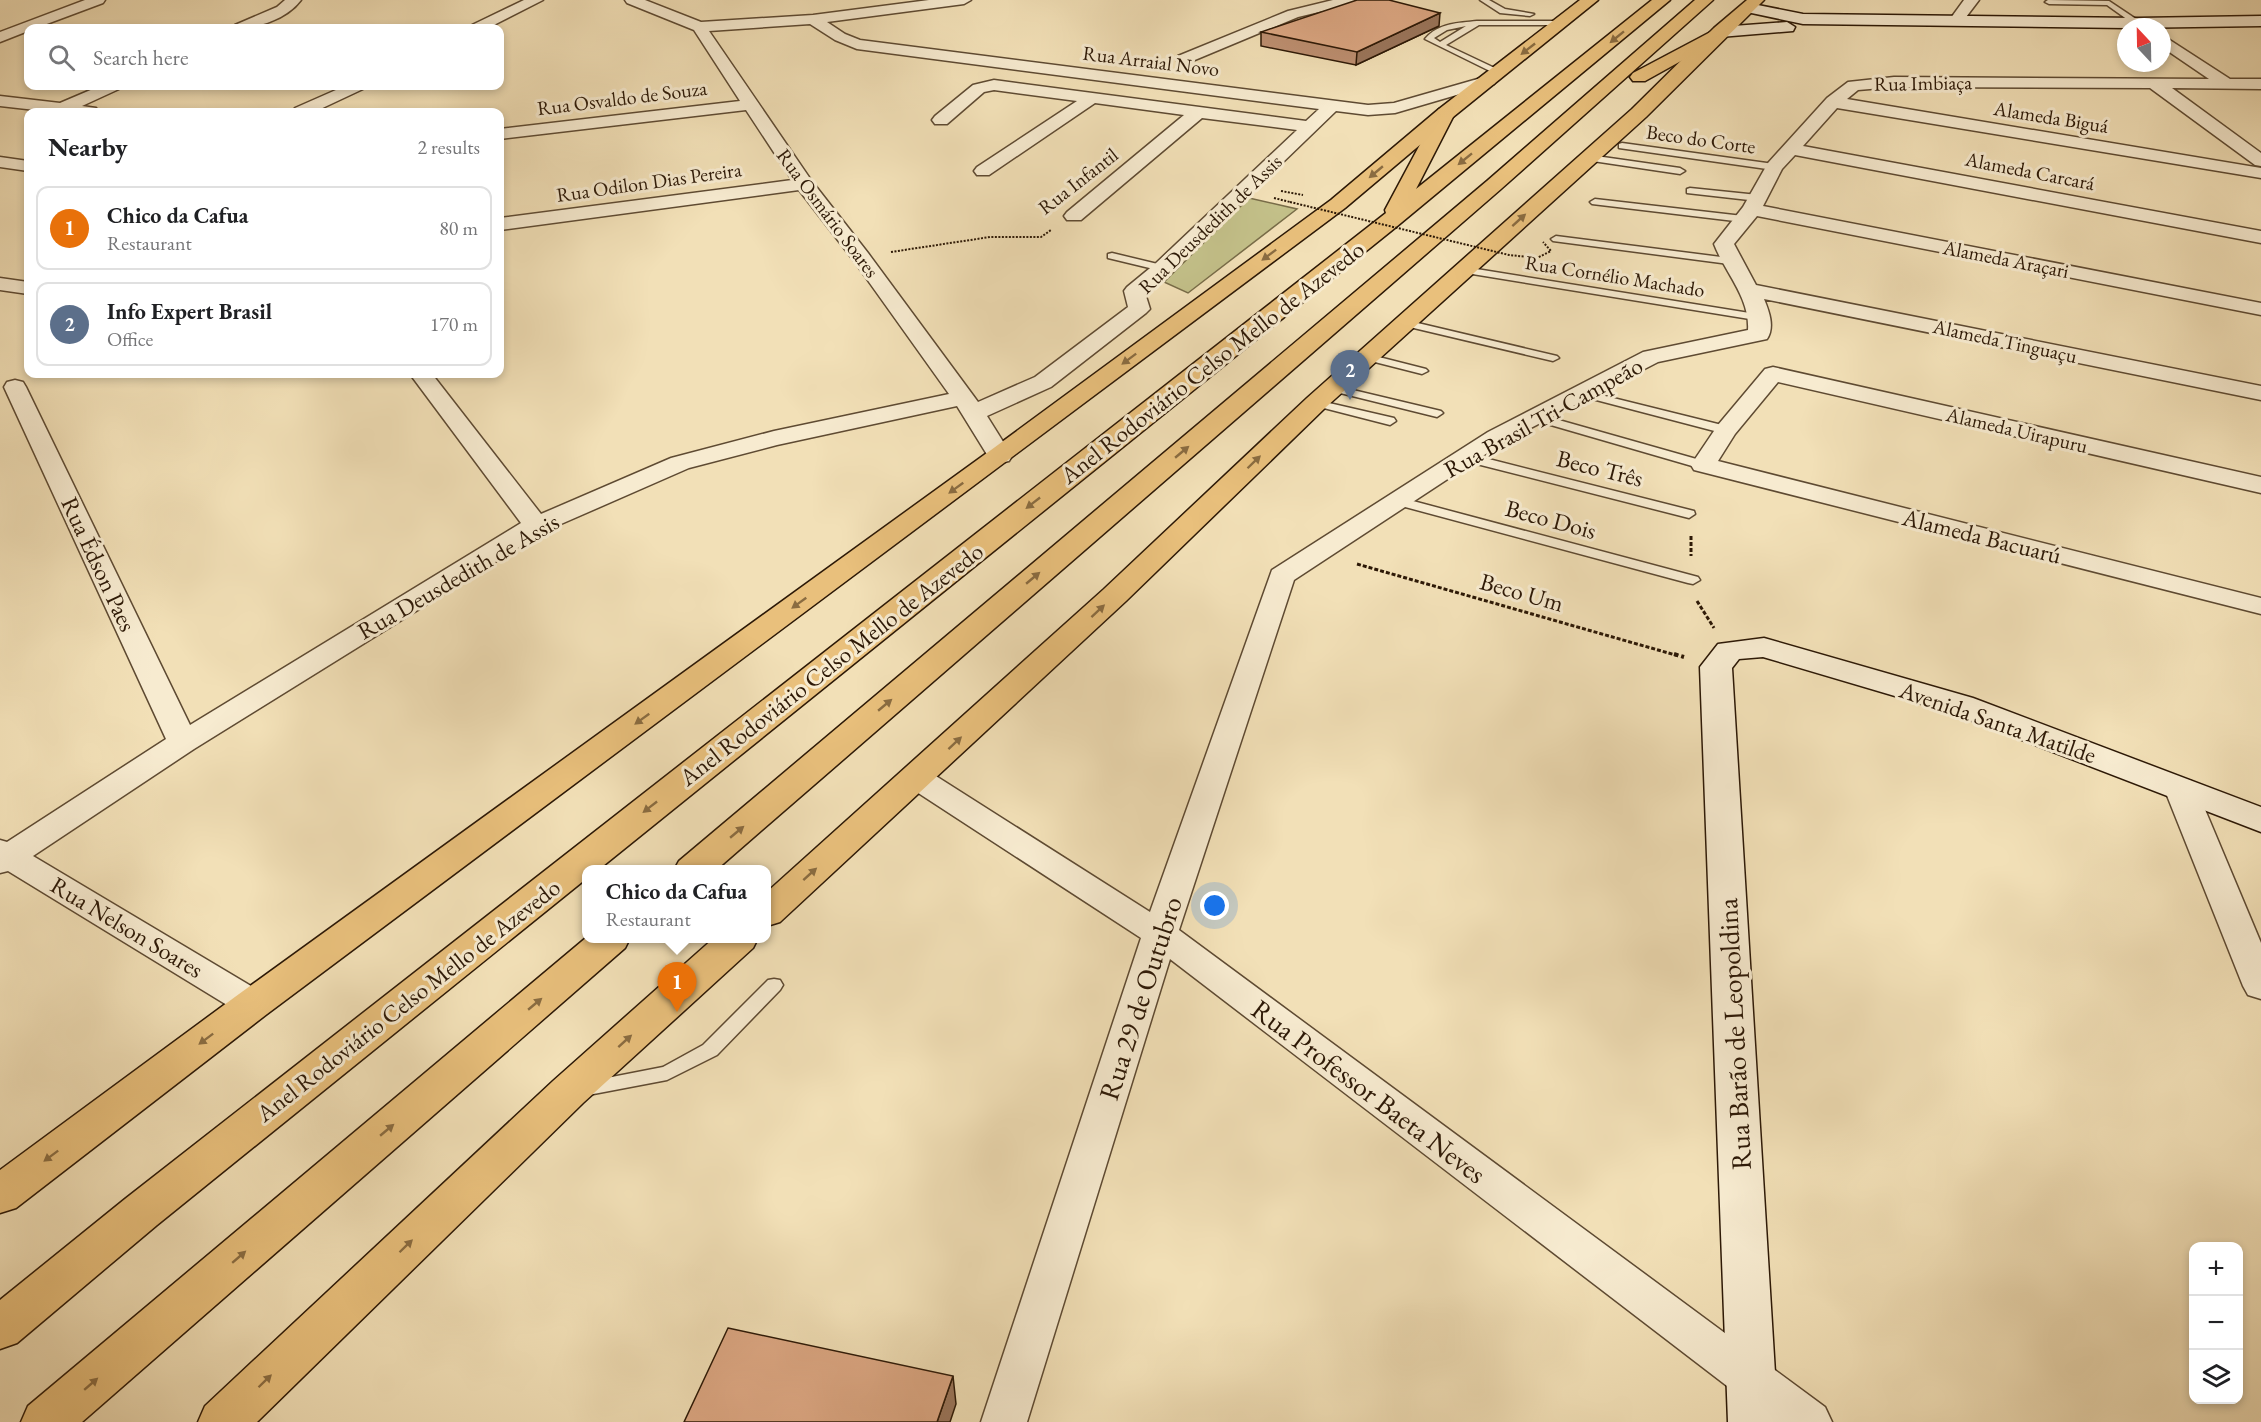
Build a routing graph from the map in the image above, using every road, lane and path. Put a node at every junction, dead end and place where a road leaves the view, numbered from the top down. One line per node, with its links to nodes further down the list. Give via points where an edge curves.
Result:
1 (98, 0): 20 (street)
2 (294, 0): 21 (street, via 282,10)
3 (536, 0): 22 (street)
4 (632, 0): 25 (street)
5 (964, 0): 15 (street)
6 (1351, 0): 34 (street, via 1293,14)
7 (1485, 0): 16 (lane, via 1503,10)
8 (1590, 0): 16 (main road, Anel Rodoviário Celso Mello de Azevedo)
9 (1662, 0): 71 (main road, Anel Rodoviário Celso Mello de Azevedo, one-way to 71)
10 (1706, 0): 49 (main road, Anel Rodoviário Celso Mello de Azevedo)
11 (1972, 0): 18 (street)
12 (2049, 2): 14 (lane, via 2109,3)
13 (1752, 4): 18 (street, via 1803,19); 30 (main road)
14 (2126, 18)
15 (813, 19): 25 (street); 45 (street, Rua Arraial Novo, via 857,44)
16 (1565, 20): 19 (lane); 35 (main road, Anel Rodoviário Celso Mello de Azevedo, one-way to 35)
17 (2261, 21): 23 (street)
18 (1954, 22): 24 (street)
19 (1477, 23): 32 (lane); 32 (lane, via 1454,26 1431,36 1429,39)
20 (34, 24)
21 (249, 24)
22 (485, 24)
23 (2171, 25)
24 (2117, 26)
25 (699, 27): 44 (street, Rua Osmário Soares)
26 (2117, 27): 30 (street, via 1782,27)
27 (24, 28): 31 (street)
28 (2261, 28): 29 (street)
29 (2171, 30)
30 (1720, 32): 49 (main road); 57 (main road)
31 (0, 37)
32 (1440, 45): 35 (lane)
33 (2171, 46): 37 (street)
34 (1184, 59)
35 (1493, 77): 45 (street, Rua Arraial Novo, via 1386,110); 51 (main road, Anel Rodoviário Celso Mello de Azevedo)
36 (2155, 84): 37 (street, Rua Imbiaça); 43 (street, Rua Imbiaça, via 1894,82 1854,85); 58 (street)
37 (2227, 84): 38 (street, Rua Imbiaça)
38 (2261, 84)
39 (104, 90): 47 (street)
40 (348, 90): 48 (street)
41 (1092, 98): 50 (street); 52 (street, via 994,85 979,88); 62 (street)
42 (0, 101): 46 (street)
43 (1833, 102): 56 (street, Rua Imbiaça); 64 (street, Alameda Biguá)
44 (749, 105): 54 (street, Rua Osvaldo de Souza); 65 (street, Rua Osmário Soares)
45 (1333, 105): 53 (street, Rua Deusdedith de Assis)
46 (53, 108)
47 (63, 108)
48 (310, 108)
49 (1582, 108): 117 (main road, Anel Rodoviário Celso Mello de Azevedo, one-way to 49)
50 (1198, 112): 53 (street); 70 (street, Rua Infantil)
51 (1446, 113): 71 (main road); 100 (main road, Anel Rodoviário Celso Mello de Azevedo, one-way to 100, via 1338,204)
52 (940, 120)
53 (1312, 127): 79 (street, Rua Deusdedith de Assis)
54 (504, 134)
55 (1622, 146): 61 (lane, Beco do Corte)
56 (1791, 149): 61 (street, Rua Imbiaça); 73 (street, Alameda Carcará)
57 (1590, 158): 63 (lane); 80 (main road, one-way to 57)
58 (2261, 161)
59 (0, 162): 60 (street)
60 (24, 165)
61 (1774, 167): 69 (street, Rua Imbiaça)
62 (983, 171)
63 (1680, 171)
64 (2261, 173)
65 (804, 184): 72 (street, Rua Odilon Dias Pereira); 76 (street, Rua Osmário Soares)
66 (1690, 191): 69 (lane)
67 (1275, 199): 75 (path, bridge, via 1509,255 1537,258 1551,250)
68 (1595, 202): 69 (lane)
69 (1751, 209): 78 (street, Rua Imbiaça, via 1724,243); 84 (street, Alameda Araçari)
70 (1074, 216): 76 (path, Rua Infantil, via 1041,237 990,237)
71 (1388, 222): 127 (main road, Anel Rodoviário Celso Mello de Azevedo, one-way to 127)
72 (504, 223)
73 (2261, 237)
74 (1556, 239): 78 (lane)
75 (1543, 242)
76 (861, 256): 95 (street, Rua Osmário Soares)
77 (1112, 256): 79 (lane)
78 (1729, 261): 83 (street)
79 (1162, 268): 95 (street, Rua Deusdedith de Assis, via 1134,291 1139,309 1043,382)
80 (1464, 270): 85 (main road); 86 (lane, Rua Cornélio Machado)
81 (0, 284): 82 (street)
82 (24, 287)
83 (1749, 290): 86 (street); 93 (street, Alameda Tinguaçu)
84 (2261, 309)
85 (1405, 323): 87 (main road); 88 (lane)
86 (1761, 326): 92 (street, Rua Brasil Tri-Campeão, via 1651,357)
87 (1366, 357): 89 (lane); 94 (main road)
88 (1553, 358)
89 (1422, 371)
90 (424, 378): 106 (street)
91 (15, 387): 112 (street, Rua Édson Paes)
92 (1581, 393): 97 (street, Rua Brasil Tri-Campeão); 99 (lane)
93 (2261, 393)
94 (1324, 395): 96 (lane); 98 (lane); 113 (main road, one-way to 94)
95 (968, 405): 100 (street, Rua Osmário Soares); 106 (street, Rua Deusdedith de Assis, via 774,438 680,463)
96 (1437, 413)
97 (1534, 417): 101 (street, Rua Brasil Tri-Campeão); 102 (lane)
98 (1390, 421)
99 (1726, 430): 102 (street); 103 (street, Alameda Uirapuru, via 1773,374)
100 (1000, 456): 124 (main road, Anel Rodoviário Celso Mello de Azevedo, one-way to 124)
101 (1466, 457): 104 (street, Rua Brasil Tri-Campeão); 105 (lane, Beco Três)
102 (1703, 465): 110 (street, Alameda Bacuarú)
103 (2261, 485)
104 (1398, 501): 107 (street, Rua Brasil Tri-Campeão); 109 (lane, Beco Dois)
105 (1689, 514)
106 (536, 525): 112 (street, Rua Deusdedith de Assis)
107 (1318, 553): 108 (street, Rua Brasil Tri-Campeão); 111 (path, Beco Um)
108 (1282, 576): 119 (street, Rua 29 de Outubro)
109 (1693, 580)
110 (2261, 606)
111 (1722, 659): 114 (street, Avenida Santa Matilde, via 1764,647 1961,705); 130 (street, Rua Barão de Leopoldina)
112 (183, 742): 116 (street, Rua Deusdedith de Assis)
113 (917, 778): 118 (main road, one-way to 113); 119 (street, Rua Professor Baeta Neves)
114 (2180, 788): 115 (street, Avenida Santa Matilde); 123 (street)
115 (2261, 820)
116 (3, 857): 124 (street, Rua Nelson Soares)
117 (698, 865)
118 (771, 909)
119 (1160, 934): 130 (street, Rua Professor Baeta Neves); 133 (street, Rua 29 de Outubro)
120 (606, 943): 131 (main road, one-way to 120)
121 (735, 943): 125 (main road, one-way to 121)
122 (774, 986): 125 (lane, via 710,1050 667,1073)
123 (2261, 986)
124 (253, 1004): 126 (main road, Anel Rodoviário Celso Mello de Azevedo, one-way to 126)
125 (568, 1092): 132 (main road, one-way to 125)
126 (0, 1195)
127 (141, 1212): 128 (main road); 129 (main road, Anel Rodoviário Celso Mello de Azevedo)
128 (0, 1304)
129 (0, 1328)
130 (1751, 1379): 134 (street, Rua Barão de Leopoldina); 135 (street, Rua Professor Baeta Neves)
131 (46, 1422)
132 (223, 1422)
133 (1004, 1422)
134 (1753, 1422)
135 (1809, 1422)

